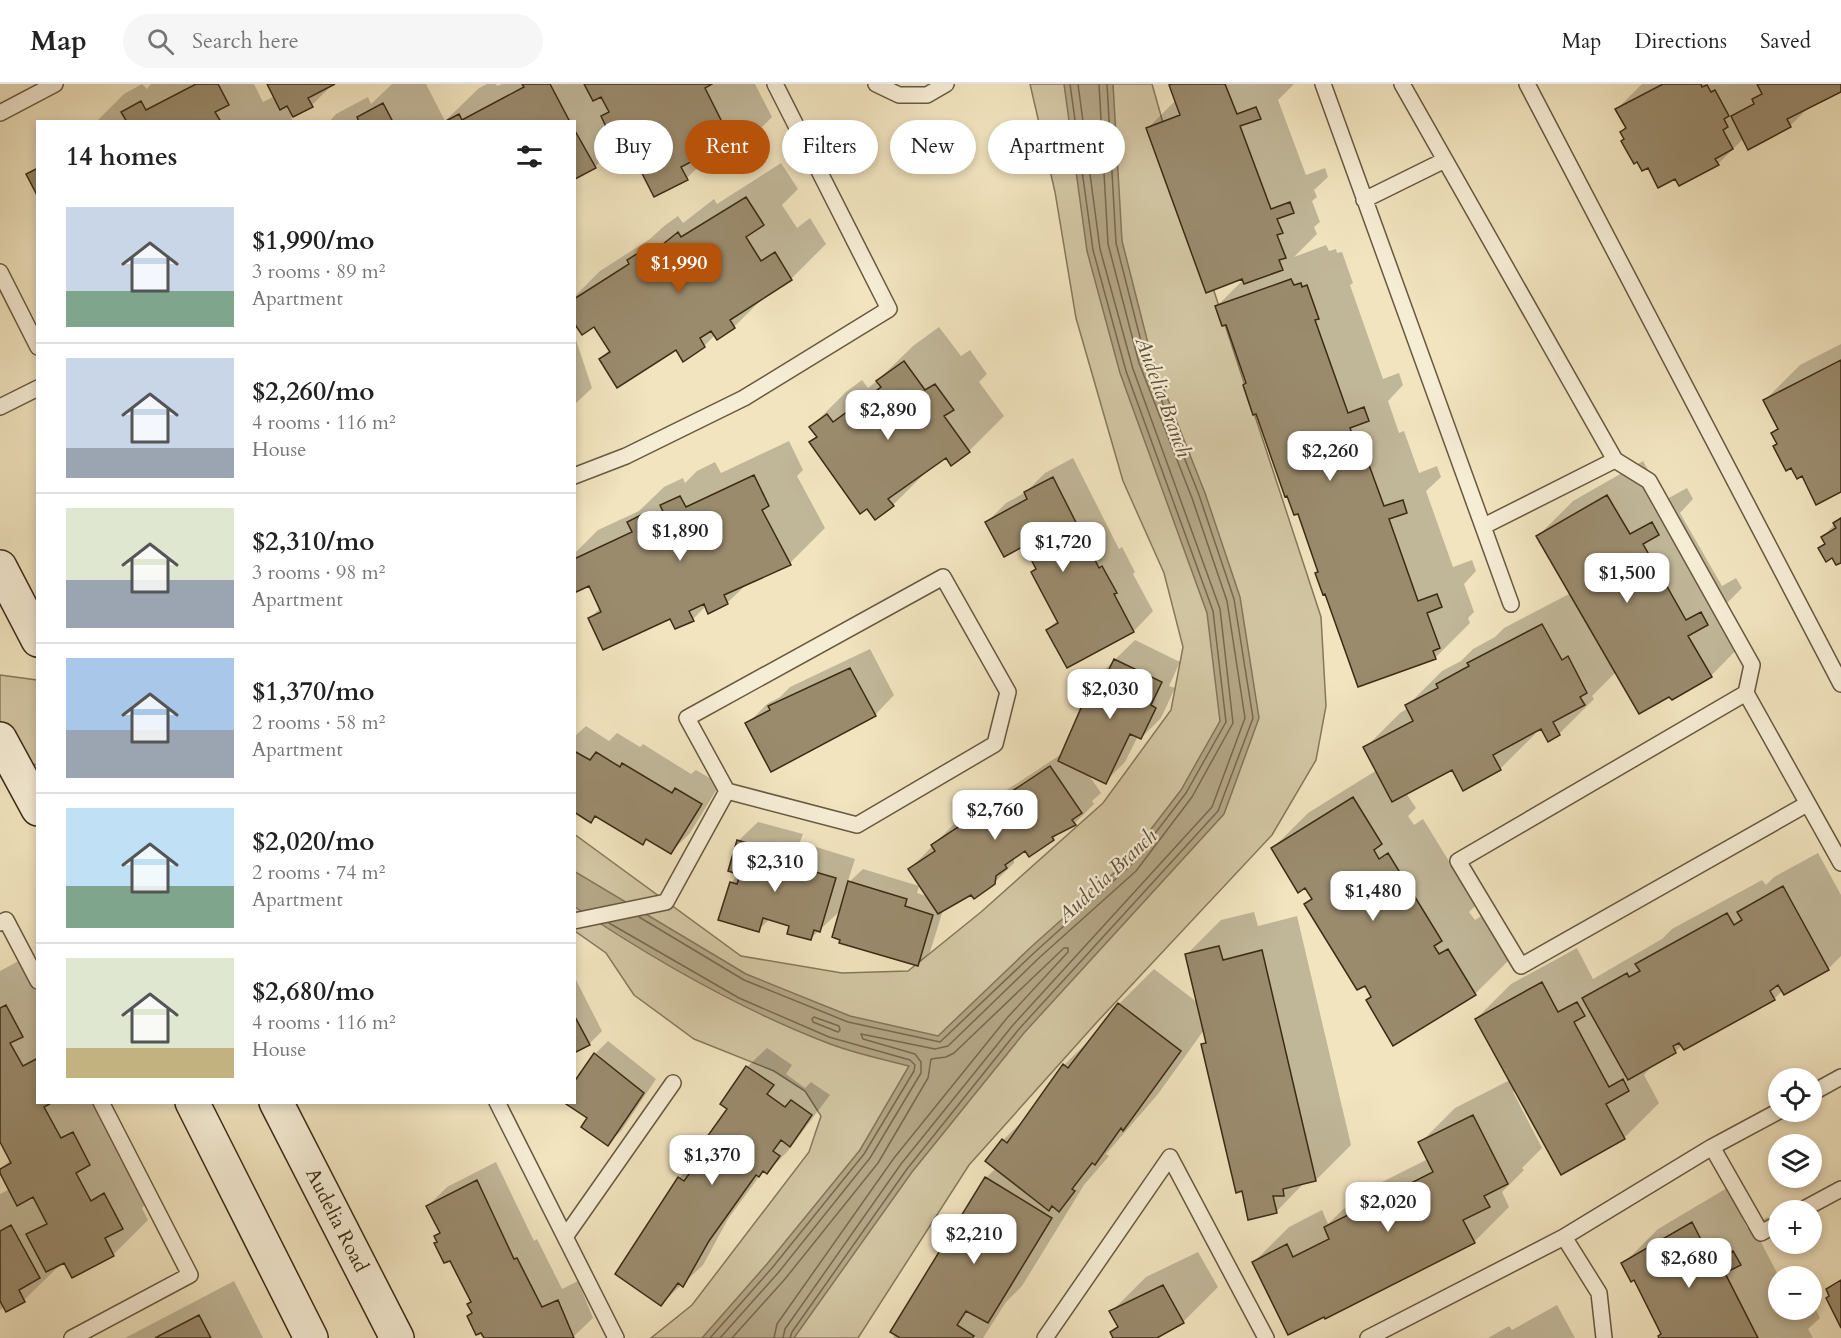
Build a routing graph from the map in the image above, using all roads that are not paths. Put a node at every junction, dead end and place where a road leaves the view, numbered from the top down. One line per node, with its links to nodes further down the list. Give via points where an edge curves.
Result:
1 (56, 84): 8 (lane)
2 (775, 84): 16 (lane, via 889,309 744,398 626,456)
3 (876, 84): 4 (lane, via 899,94 927,95)
4 (946, 84)
5 (1323, 84): 10 (lane)
6 (1402, 84): 9 (lane)
7 (1527, 84): 21 (lane)
8 (0, 113)
9 (1445, 160): 10 (lane); 15 (lane)
10 (1364, 200): 17 (lane)
11 (0, 272): 12 (lane)
12 (36, 343)
13 (36, 389): 14 (lane)
14 (0, 407)
15 (1615, 460): 17 (lane); 22 (lane, via 1649,481 1661,501 1752,665)
16 (576, 475)
17 (1484, 526): 19 (lane)
18 (0, 567): 20 (main road)
19 (1512, 604)
20 (36, 636)
21 (1841, 684)
22 (1746, 693): 25 (lane); 25 (lane, via 1458,861 1521,966)
23 (0, 739): 26 (main road)
24 (727, 791): 24 (lane, via 857,825 995,744 1008,692 943,577 687,718); 28 (lane, via 666,902)
25 (1807, 804): 27 (lane)
26 (36, 805)
27 (1841, 863)
28 (576, 921)
29 (0, 922): 30 (lane, via 6,920)
30 (36, 977)
31 (1841, 1077): 33 (lane)
32 (673, 1083): 43 (lane)
33 (1822, 1087)
34 (102, 1104): 46 (lane, via 190,1275)
35 (193, 1104): 47 (main road)
36 (277, 1104): 48 (main road, Audelia Road)
37 (498, 1104): 43 (lane)
38 (1768, 1117): 39 (lane)
39 (1712, 1148): 42 (lane, via 1761,1233); 44 (lane)
40 (1841, 1189): 41 (lane)
41 (1821, 1200)
42 (1768, 1229)
43 (565, 1237): 49 (lane)
44 (1564, 1237): 45 (lane); 53 (lane, via 1599,1293)
45 (1394, 1332): 52 (lane)
46 (72, 1338)
47 (311, 1338)
48 (397, 1338)
49 (616, 1338)
50 (1045, 1338): 51 (lane, via 1170,1157)
51 (1266, 1338)
52 (1368, 1338)
53 (1604, 1338)

